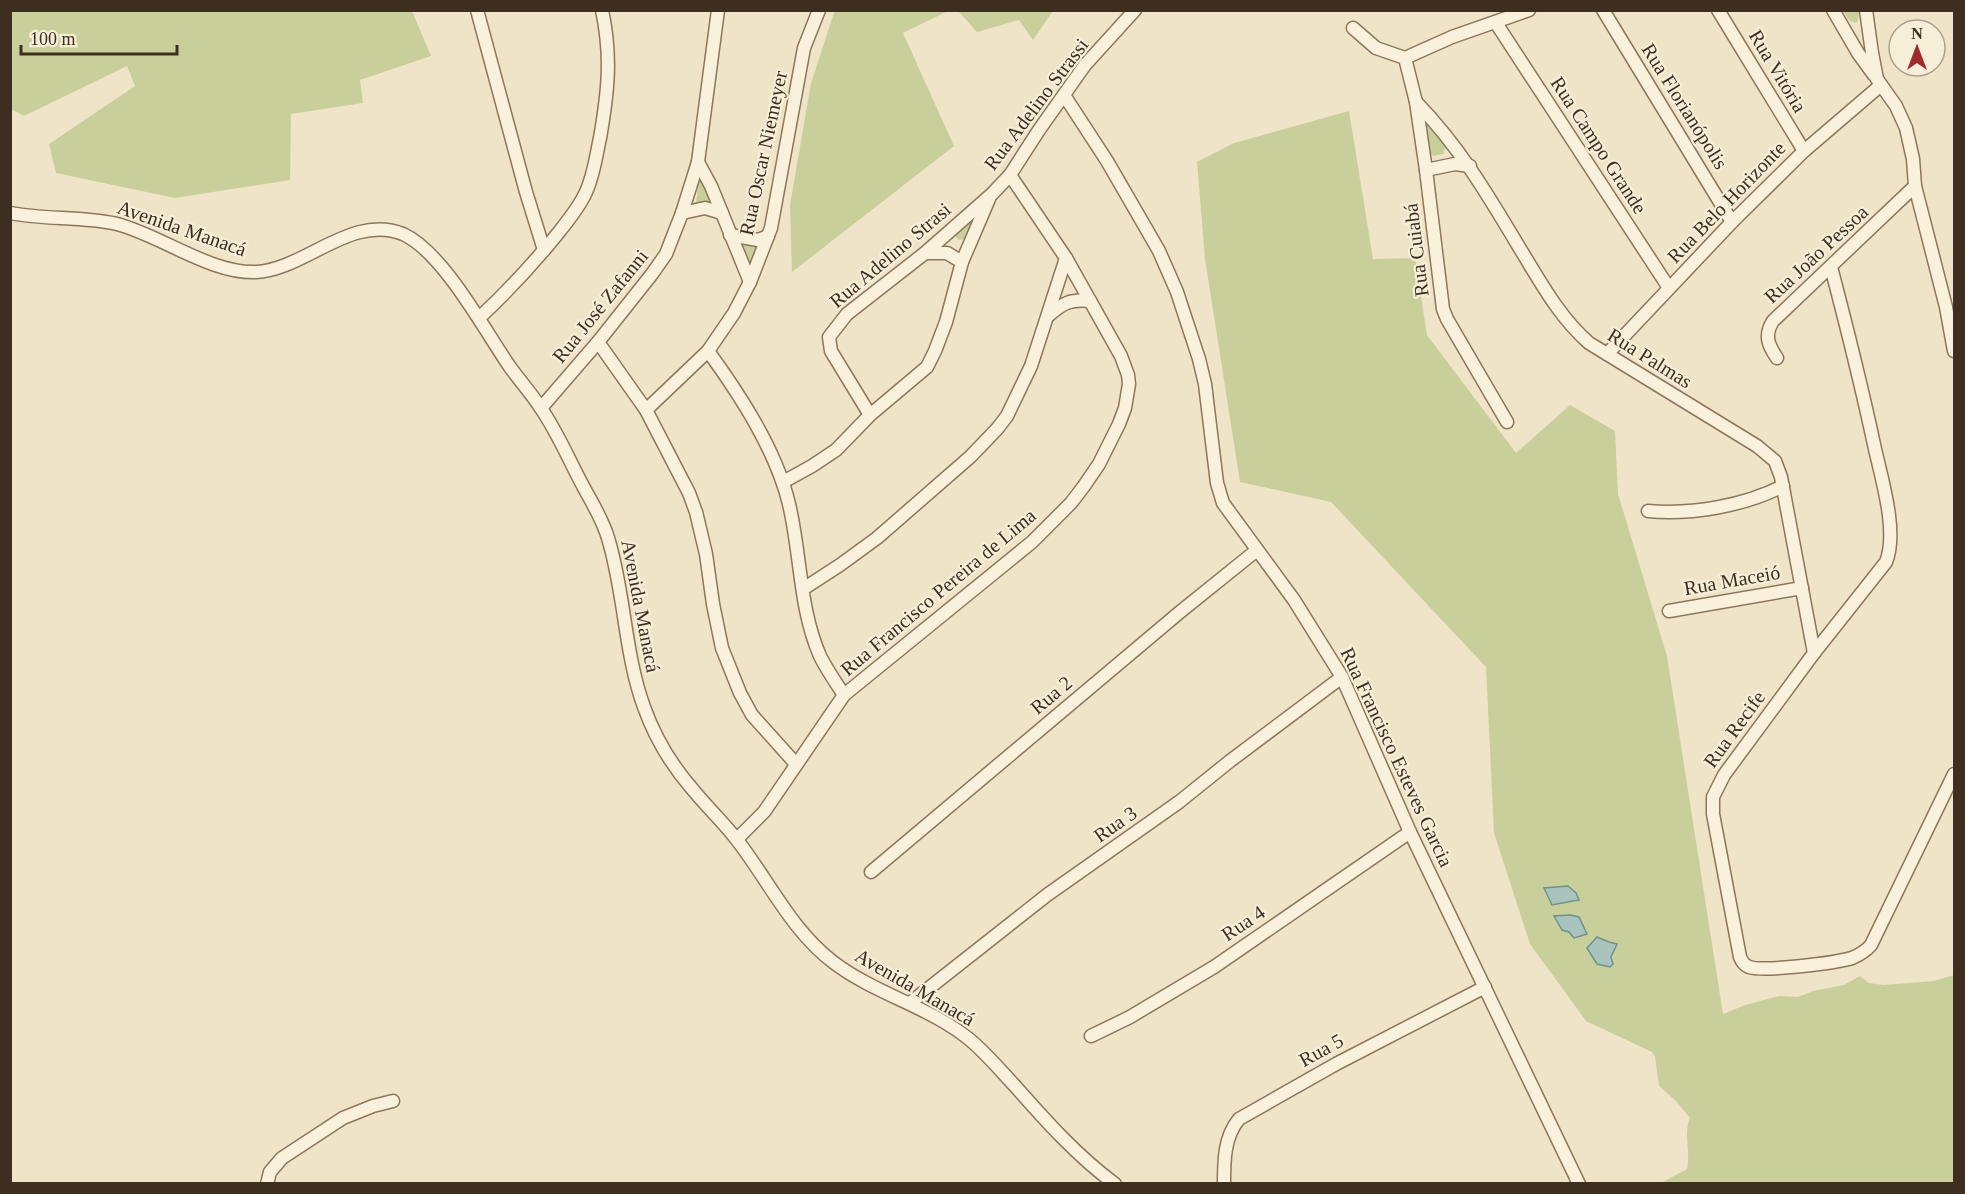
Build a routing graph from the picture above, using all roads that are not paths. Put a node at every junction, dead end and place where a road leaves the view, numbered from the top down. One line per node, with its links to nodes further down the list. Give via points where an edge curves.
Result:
1 (477, 10): 32 (street)
2 (602, 10): 32 (street, via 609,76 591,182 576,210)
3 (718, 10): 20 (street, Rua José Zafanni)
4 (819, 10): 31 (street, Rua Oscar Niemeyer, via 804,48)
5 (1135, 10): 17 (street, Rua Adelino Strassi, via 1085,65)
6 (1529, 10): 11 (street)
7 (1603, 10): 29 (street, Rua Florianópolis)
8 (1718, 10): 19 (street, Rua Vitória)
9 (1833, 10): 14 (street)
10 (1866, 10): 12 (street)
11 (1496, 23): 15 (street); 38 (street, Rua Campo Grande)
12 (1868, 24): 14 (street); 16 (street)
13 (1353, 28): 15 (street, via 1376,48)
14 (1846, 33): 16 (street)
15 (1405, 58): 18 (street, Rua Cuiabá)
16 (1879, 82): 19 (street, Rua Belo Horizonte); 24 (street, via 1896,105 1906,128)
17 (1064, 95): 23 (street, Rua Adelino Strassi); 54 (street, Rua Francisco Esteves Garcia, via 1107,161 1168,270 1205,384 1220,494)
18 (1416, 102): 21 (street, Rua Palmas); 22 (street, Rua Cuiabá)
19 (1804, 151): 29 (street, Rua Belo Horizonte)
20 (698, 162): 27 (street, Rua José Zafanni); 28 (street)
21 (1470, 166): 22 (street, via 1455,164); 45 (street, Rua Palmas, via 1560,310 1580,335)
22 (1426, 170): 50 (street, Rua Cuiabá, via 1443,309)
23 (1010, 175): 25 (street, Rua Adelino Strassi); 34 (street, Rua Francisco Pereira de Lima)
24 (1915, 186): 36 (street, Rua João Pessoa); 44 (street)
25 (992, 194): 33 (street, Rua Adelino Strasi); 35 (street)
26 (10, 213): 41 (street, Avenida Manacá, via 121,225 206,261 255,273 356,233 382,229 407,236 423,247)
27 (682, 213): 28 (street, via 705,208); 42 (street, Rua José Zafanni, via 666,254)
28 (722, 213): 30 (street)
29 (1732, 222): 38 (street, Rua Belo Horizonte)
30 (730, 235): 31 (street, via 758,240); 37 (street)
31 (768, 236): 37 (street, Rua Oscar Niemeyer)
32 (544, 250): 41 (street)
33 (925, 253): 35 (street, via 947,253); 49 (street, Rua Adelino Strasi, via 847,314 830,337 831,351)
34 (1066, 258): 39 (street, Rua Francisco Pereira de Lima); 40 (street)
35 (962, 262): 49 (street, via 946,322 927,367)
36 (1831, 267): 46 (street, Rua João Pessoa, via 1768,327 1767,339); 58 (street, Rua Recife, via 1878,462 1890,546 1886,562)
37 (750, 282): 43 (street, Rua Oscar Niemeyer)
38 (1670, 288): 45 (street, Rua Belo Horizonte)
39 (1090, 301): 40 (street, via 1066,302); 60 (street, Rua Francisco Pereira de Lima, via 1121,356 1129,384 1125,408 1099,464 1071,503 1032,542)
40 (1047, 317): 56 (street, via 1017,397 988,439 877,538)
41 (479, 318): 47 (street, Avenida Manacá)
42 (598, 342): 47 (street, Rua José Zafanni); 48 (street)
43 (708, 351): 48 (street, Rua Oscar Niemeyer); 51 (street, via 741,397)
44 (1954, 351)
45 (1607, 354): 52 (street, Rua Palmas, via 1770,455 1779,468)
46 (1777, 358)
47 (541, 408): 64 (street, Avenida Manacá, via 607,534 629,652 654,732 691,789)
48 (646, 410): 61 (street, via 696,512 718,632 729,669 752,715)
49 (870, 415): 51 (street, via 836,450)
50 (1507, 422)
51 (783, 482): 56 (street)
52 (1783, 486): 53 (street, via 1758,497 1689,512); 55 (street, Rua Palmas)
53 (1648, 511)
54 (1257, 550): 59 (street, Rua Francisco Esteves Garcia); 65 (street, Rua 2)
55 (1802, 588): 57 (street, Rua Maceió); 58 (street, Rua Palmas)
56 (802, 589): 60 (street, via 820,656)
57 (1669, 611)
58 (1814, 653): 62 (street, Rua Recife, via 1724,775 1713,797 1740,957 1746,966 1760,969 1811,964 1850,958 1866,950)
59 (1342, 677): 63 (street, Rua Francisco Esteves Garcia); 67 (street, Rua 3, via 1179,802 1047,895)
60 (844, 695): 61 (street, Rua Francisco Pereira de Lima)
61 (796, 764): 64 (street, Rua Francisco Pereira de Lima, via 764,812)
62 (1954, 774)
63 (1410, 832): 66 (street, Rua Francisco Esteves Garcia); 68 (street, Rua 4, via 1214,967)
64 (737, 839): 67 (street, Avenida Manacá, via 813,946 856,977)
65 (871, 872)
66 (1485, 987): 72 (street, Rua 5, via 1239,1119 1228,1138); 73 (street, Rua Francisco Esteves Garcia)
67 (910, 1003): 71 (street, Avenida Manacá, via 977,1046 1060,1136)
68 (1091, 1036)
69 (393, 1101): 70 (street, via 343,1118 282,1158 270,1172)
70 (267, 1184)
71 (1115, 1184)
72 (1224, 1184)
73 (1579, 1184)

